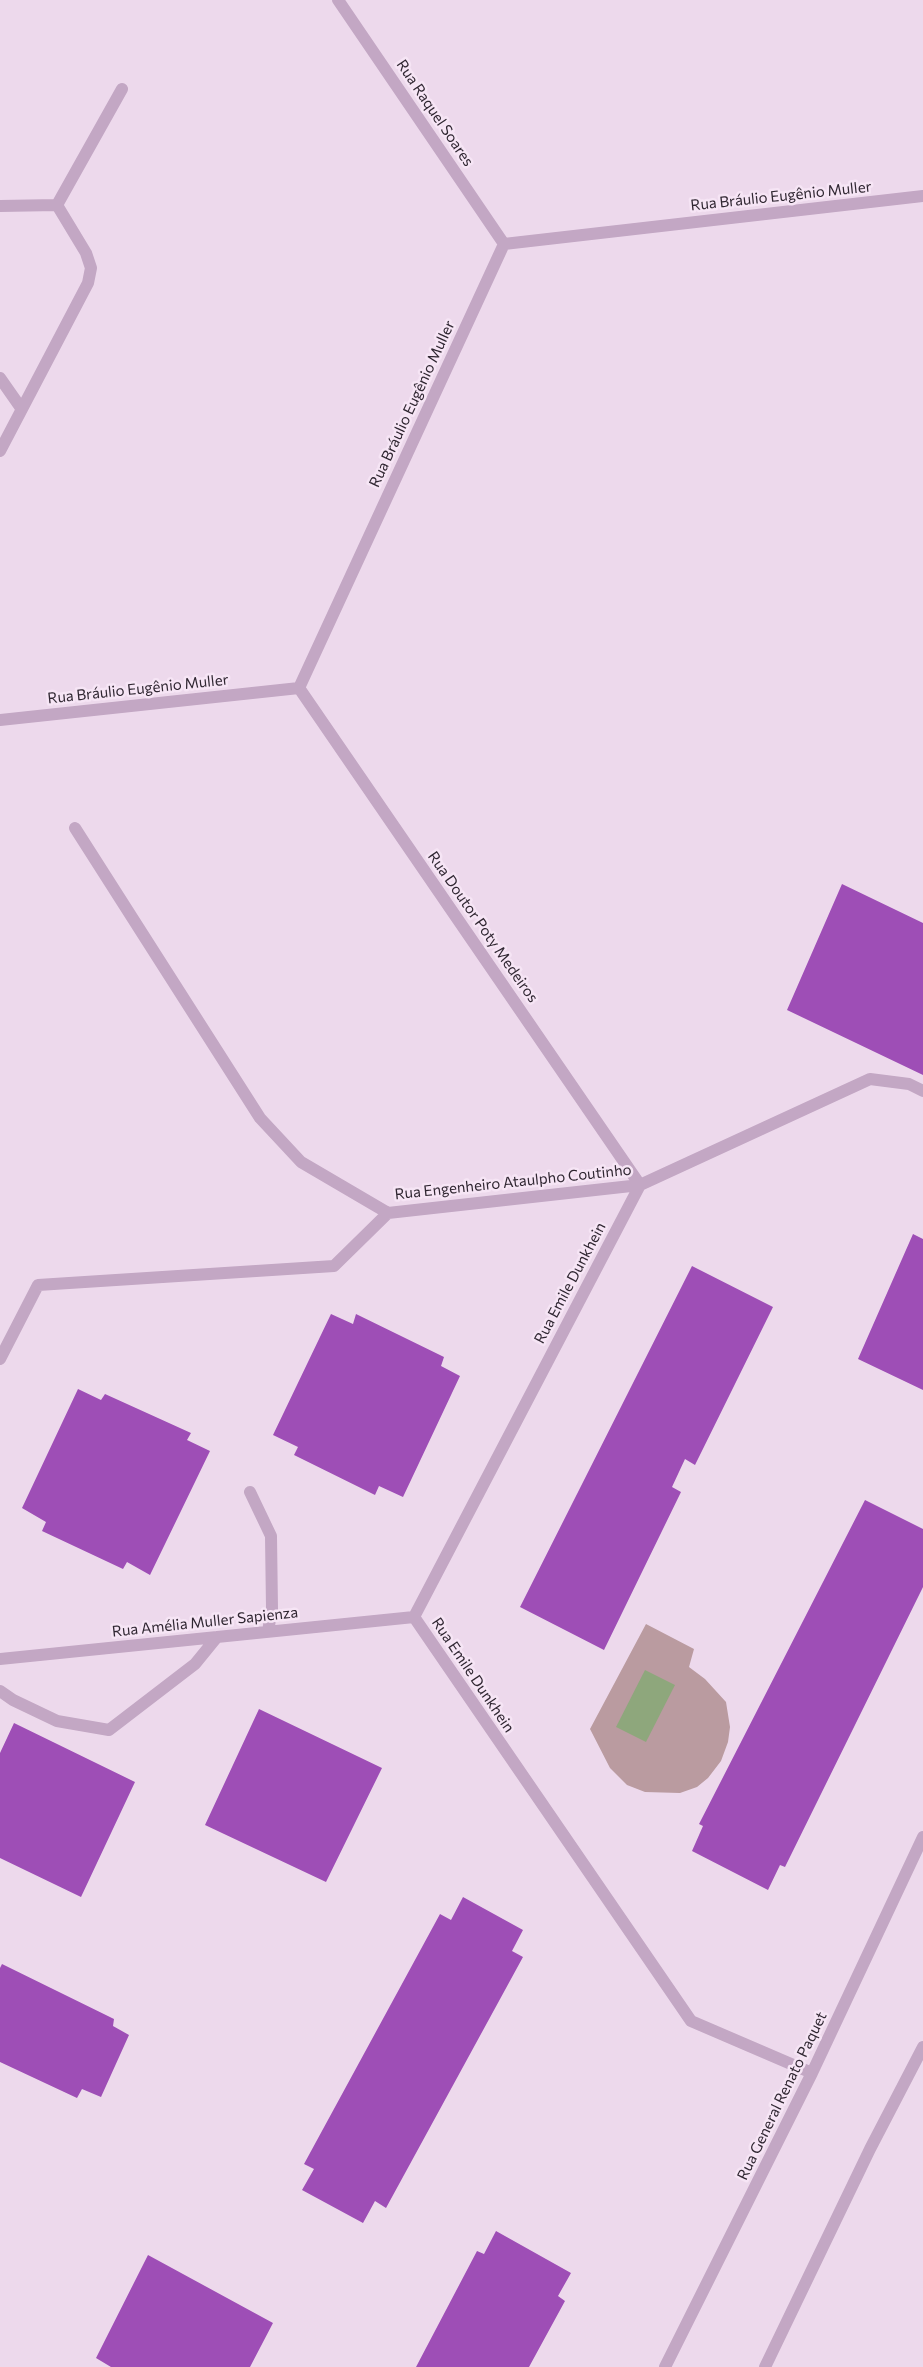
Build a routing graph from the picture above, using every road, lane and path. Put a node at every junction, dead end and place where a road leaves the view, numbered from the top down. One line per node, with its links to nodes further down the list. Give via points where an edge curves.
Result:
1 (338, 0): 6 (street, Rua Raquel Soares)
2 (122, 89): 4 (street)
3 (923, 196): 6 (street, Rua Bráulio Eugênio Muller)
4 (57, 205): 5 (street); 8 (street, via 86,253 91,268 88,283)
5 (0, 206)
6 (504, 244): 10 (street, Rua Bráulio Eugênio Muller)
7 (0, 378): 8 (street)
8 (20, 408): 9 (street)
9 (0, 451)
10 (299, 688): 11 (street, Rua Bráulio Eugênio Muller); 14 (street, Rua Doutor Poty Medeiros)
11 (0, 720)
12 (75, 828): 15 (street, via 260,1118 301,1162)
13 (923, 1091): 14 (street, Rua Engenheiro Ataulpho Coutinho, via 909,1084 870,1079)
14 (640, 1185): 15 (street, Rua Engenheiro Ataulpho Coutinho); 18 (street, Rua Emile Dunkhein)
15 (388, 1213): 16 (street, Rua Engenheiro Ataulpho Coutinho, via 334,1266 38,1285)
16 (0, 1359)
17 (250, 1492): 19 (street, via 272,1536 272,1609)
18 (414, 1617): 19 (street, Rua Amélia Muller Sapienza); 25 (street, Rua Emile Dunkhein, via 691,2021)
19 (268, 1631): 20 (street, Rua Amélia Muller Sapienza)
20 (216, 1637): 21 (street, Rua Amélia Muller Sapienza); 22 (street, via 195,1664 109,1730 57,1720)
21 (0, 1659)
22 (0, 1691)
23 (923, 1837): 25 (street, Rua General Renato Paquet)
24 (923, 2047): 27 (street)
25 (812, 2073): 26 (street, Rua General Renato Paquet)
26 (665, 2367)
27 (765, 2367)

